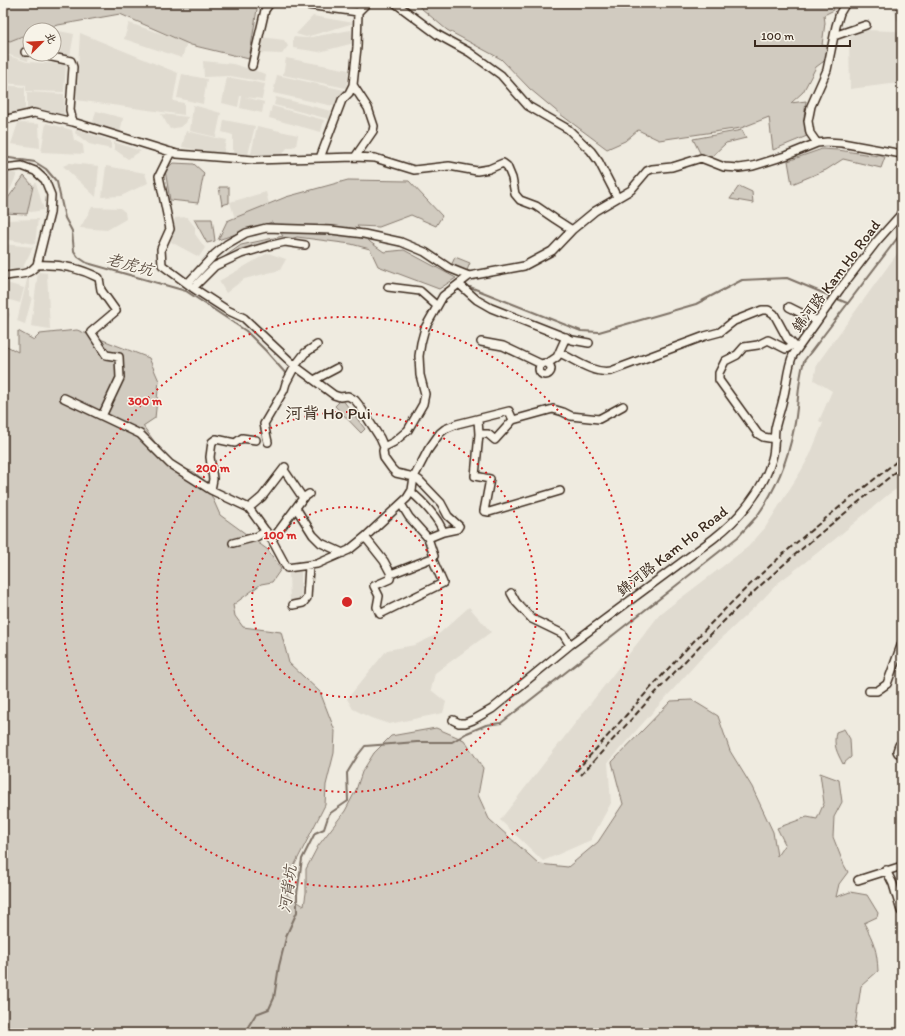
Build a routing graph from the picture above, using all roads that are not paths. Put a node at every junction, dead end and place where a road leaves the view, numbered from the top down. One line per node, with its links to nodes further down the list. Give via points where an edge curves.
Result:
1 (270, 3): 10 (street)
2 (293, 3): 6 (street)
3 (367, 3): 6 (street)
4 (395, 3): 20 (street, via 438,35 469,52 501,75 528,106 568,129 592,151)
5 (846, 3): 8 (street, via 840,13)
6 (358, 12): 11 (street, via 358,47)
7 (866, 25): 8 (street)
8 (834, 36): 14 (street, via 827,70 811,106 808,121 810,133)
9 (62, 59): 13 (street, via 71,61 73,67 70,110)
10 (252, 66)
11 (353, 85): 17 (street, via 368,108 374,126); 18 (street, via 350,93 342,100)
12 (3, 120): 13 (street, via 34,113)
13 (73, 122): 15 (street)
14 (817, 143): 16 (street, via 842,143); 20 (street, via 753,166 724,167 701,158 672,167 652,169 647,171 631,190)
15 (171, 152): 18 (street, via 254,160); 28 (street, via 159,176 170,229 162,249 162,265)
16 (902, 154)
17 (355, 156): 18 (street); 22 (street, via 378,158 414,170 449,166 477,171 504,164 512,178 515,194 520,200 536,206)
18 (320, 158)
19 (3, 168): 24 (street, via 22,166 35,171 45,180 51,195 50,213)
20 (617, 197): 22 (street)
21 (902, 213): 32 (street, 錦河路 Kam Ho Road, via 884,232)
22 (572, 230): 26 (street, via 552,251 530,264)
23 (304, 245): 28 (street, via 285,242 241,254 215,266)
24 (37, 265): 25 (street, via 25,274); 44 (street, via 74,268 99,278 101,290 116,311 92,332 106,355 119,357 120,378)
25 (4, 276)
26 (469, 276): 27 (street); 28 (street, via 402,242 331,230 266,228 246,233 227,244 215,254)
27 (459, 284): 30 (street, via 443,296); 33 (street, via 491,308)
28 (191, 286): 39 (street, via 244,318)
29 (388, 287): 30 (street, via 420,291)
30 (437, 306): 51 (street, via 424,332 420,348 424,402 408,430)
31 (789, 307): 32 (street)
32 (817, 321): 37 (street, 錦河路 Kam Ho Road)
33 (566, 337): 35 (street); 38 (street)
34 (481, 342): 38 (street, via 503,346 545,364 557,358)
35 (589, 343)
36 (317, 346): 39 (street, via 305,353)
37 (795, 346): 38 (street, via 787,338 774,314 765,310 734,321 720,332 605,372); 48 (street, 錦河路 Kam Ho Road); 48 (street, via 786,349 768,340 744,347 737,355 725,361 719,373 719,380 758,434 763,438)
38 (560, 353)
39 (295, 366): 41 (street); 50 (street, via 264,424)
40 (337, 368): 41 (street)
41 (314, 380): 51 (street, via 337,397 348,396 355,400)
42 (64, 398): 44 (street)
43 (623, 406): 46 (street, via 599,418 572,416 553,409)
44 (102, 416): 53 (street, via 140,434 170,464)
45 (478, 420): 46 (street, via 509,411); 47 (street); 52 (street, via 450,426 440,433)
46 (513, 420): 47 (street, via 495,440 488,434)
47 (479, 434): 54 (street, via 474,476 490,479 484,511 489,512)
48 (774, 439): 71 (street, 錦河路 Kam Ho Road, via 770,465 750,501 734,521)
49 (256, 440): 53 (street, via 242,438 235,443 216,439 212,442)
50 (268, 442)
51 (384, 447): 52 (street, via 384,458 394,471)
52 (414, 477): 55 (street); 60 (street, via 441,503 448,516 459,526 457,529)
53 (211, 490): 57 (street)
54 (560, 491)
55 (411, 492): 56 (street); 60 (street, via 441,525)
56 (401, 504): 61 (street); 62 (street, via 409,518)
57 (249, 508): 58 (street, via 262,497 285,468 306,496); 59 (street)
58 (296, 508): 63 (street); 65 (street, via 313,535 322,543)
59 (266, 532): 63 (street); 64 (street)
60 (443, 532): 62 (street)
61 (365, 537): 65 (street); 68 (street)
62 (428, 538): 66 (street, via 434,556)
63 (272, 540): 67 (street, via 287,568)
64 (233, 542)
65 (343, 553): 67 (street)
66 (432, 558): 68 (street); 68 (street, via 443,583 380,614 377,607 379,596 374,586 390,579)
67 (309, 566): 70 (street, via 307,598 303,603)
68 (391, 574)
69 (511, 593): 71 (street, via 532,619 563,634)
70 (293, 605)
71 (570, 645): 74 (street, 錦河路 Kam Ho Road, via 482,716 465,723)
72 (901, 647): 73 (street, via 887,684 877,691)
73 (869, 691)
74 (453, 720)
75 (902, 744): 76 (street, via 897,751 898,754)
76 (902, 754)
77 (902, 866): 78 (street)
78 (886, 870): 79 (street); 80 (street)
79 (858, 880)
80 (902, 910)

